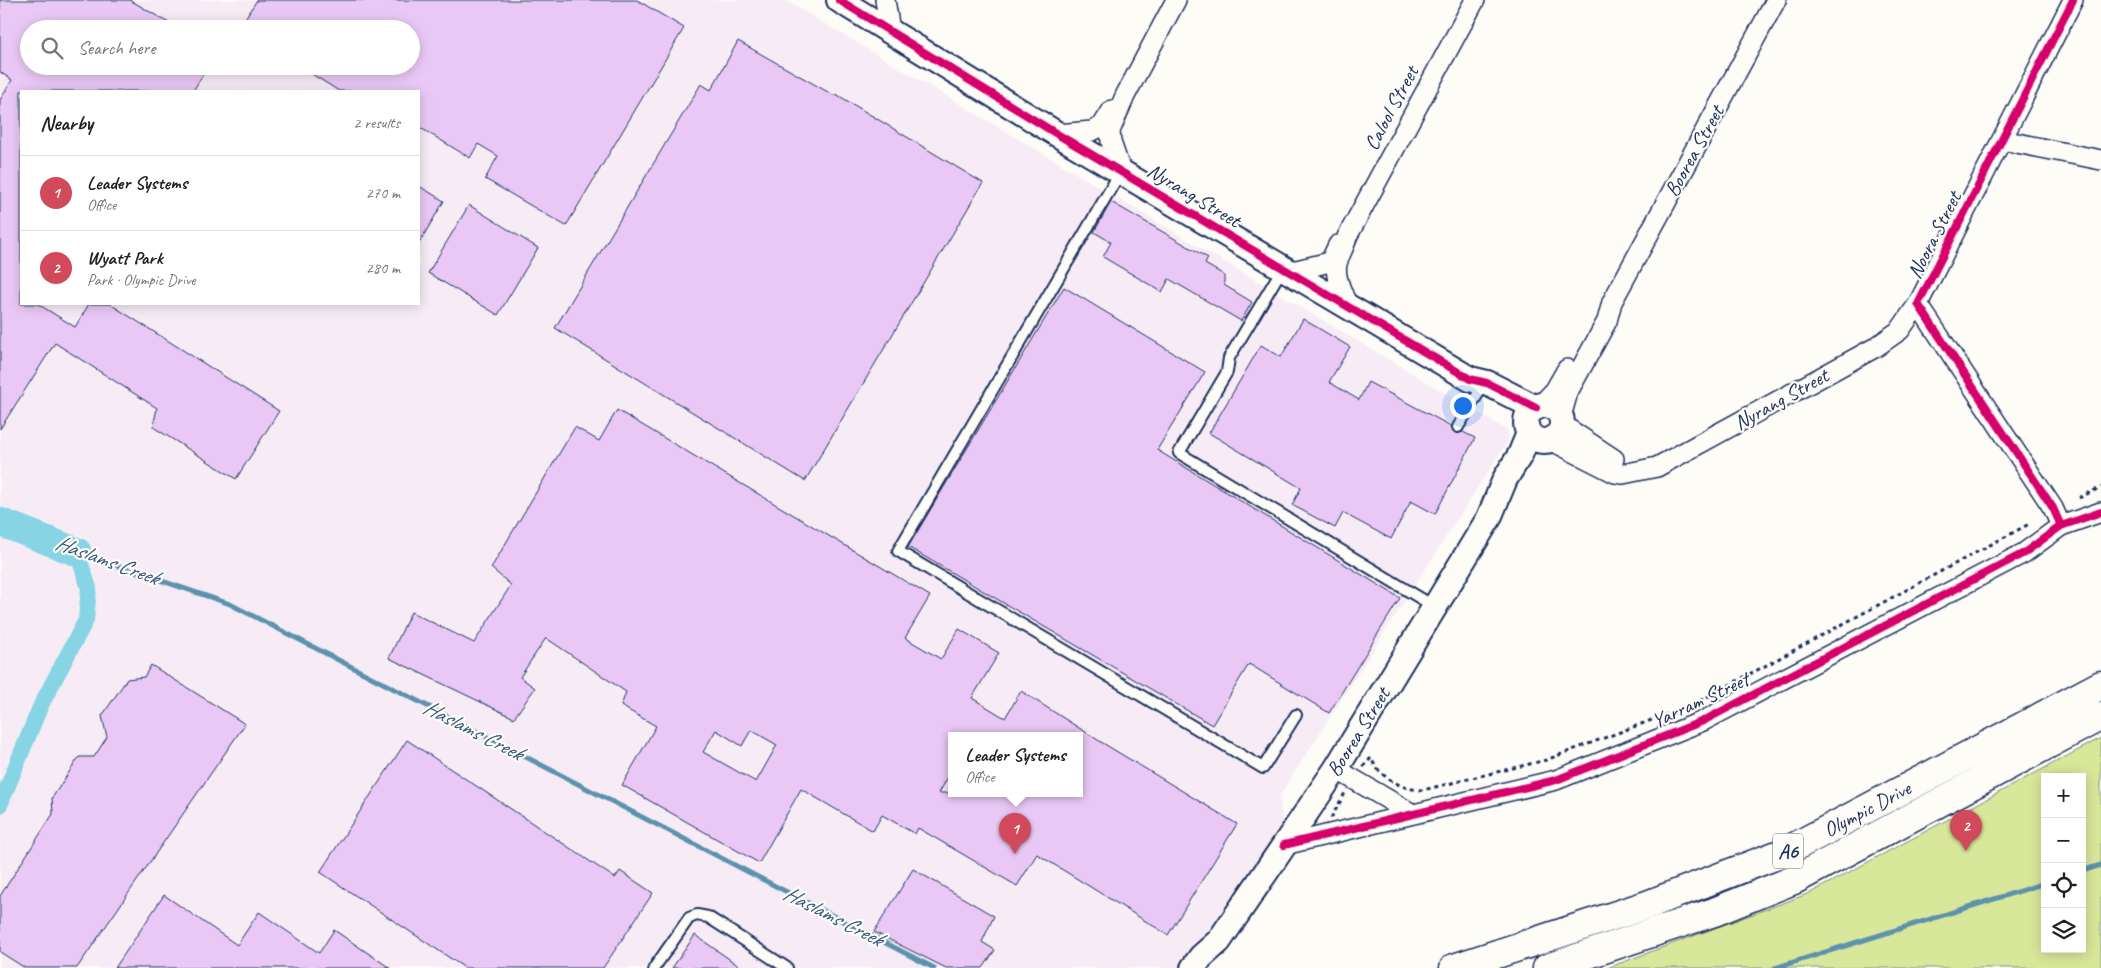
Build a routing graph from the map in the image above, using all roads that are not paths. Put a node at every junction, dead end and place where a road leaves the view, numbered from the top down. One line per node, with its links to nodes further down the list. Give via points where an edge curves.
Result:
1 (839, 0): 7 (street, Nyrang Street)
2 (886, 0): 7 (street)
3 (1176, 0): 8 (street)
4 (1475, 0): 13 (street, Calool Street)
5 (1776, 0): 18 (street, Boorea Street, via 1612,302 1595,319 1555,390)
6 (2073, 0): 10 (street, Noora Street)
7 (890, 30): 9 (street, Nyrang Street)
8 (1125, 96): 9 (street, via 1107,114 1102,126 1092,131); 12 (street, via 1110,131)
9 (1057, 134): 12 (street, Nyrang Street)
10 (2002, 140): 11 (street); 15 (street, Noora Street)
11 (2101, 160)
12 (1121, 171): 14 (street, Nyrang Street); 24 (lane, via 898,550 1263,768)
13 (1347, 237): 14 (street, Calool Street, via 1336,247 1330,262); 16 (street, Calool Street, via 1337,263 1337,280)
14 (1285, 270): 16 (street, Nyrang Street); 22 (lane, via 1229,358 1228,372 1179,453)
15 (1918, 304): 18 (street, Nyrang Street, via 1900,330 1876,347 1657,466 1630,472 1619,462); 21 (street, Noora Street, via 2053,508)
16 (1348, 307): 17 (street, Nyrang Street)
17 (1474, 386): 18 (street, Nyrang Street); 19 (lane)
18 (1543, 424): 22 (street, Boorea Street, via 1505,478 1489,518)
19 (1458, 427)
20 (2101, 512): 21 (street, Yarram Street)
21 (2061, 526): 27 (street, Yarram Street, via 2024,553 1704,721 1556,780)
22 (1435, 607): 26 (street, Boorea Street)
23 (2101, 685): 34 (highway, Olympic Drive / A6, via 1785,852 1647,905)
24 (1296, 714)
25 (2101, 716): 35 (highway, Olympic Drive / A6, via 1796,879 1714,912)
26 (1345, 774): 27 (street); 28 (street, Boorea Street)
27 (1412, 813): 28 (street, Yarram Street)
28 (1284, 845): 29 (street, Boorea Street)
29 (1219, 941): 32 (street, Boorea Street, via 1201,956); 33 (street, Boorea Street)
30 (654, 968): 31 (lane, via 689,918 697,915 708,917)
31 (787, 968)
32 (1193, 968)
33 (1211, 968)
34 (1454, 968)
35 (1547, 968)

